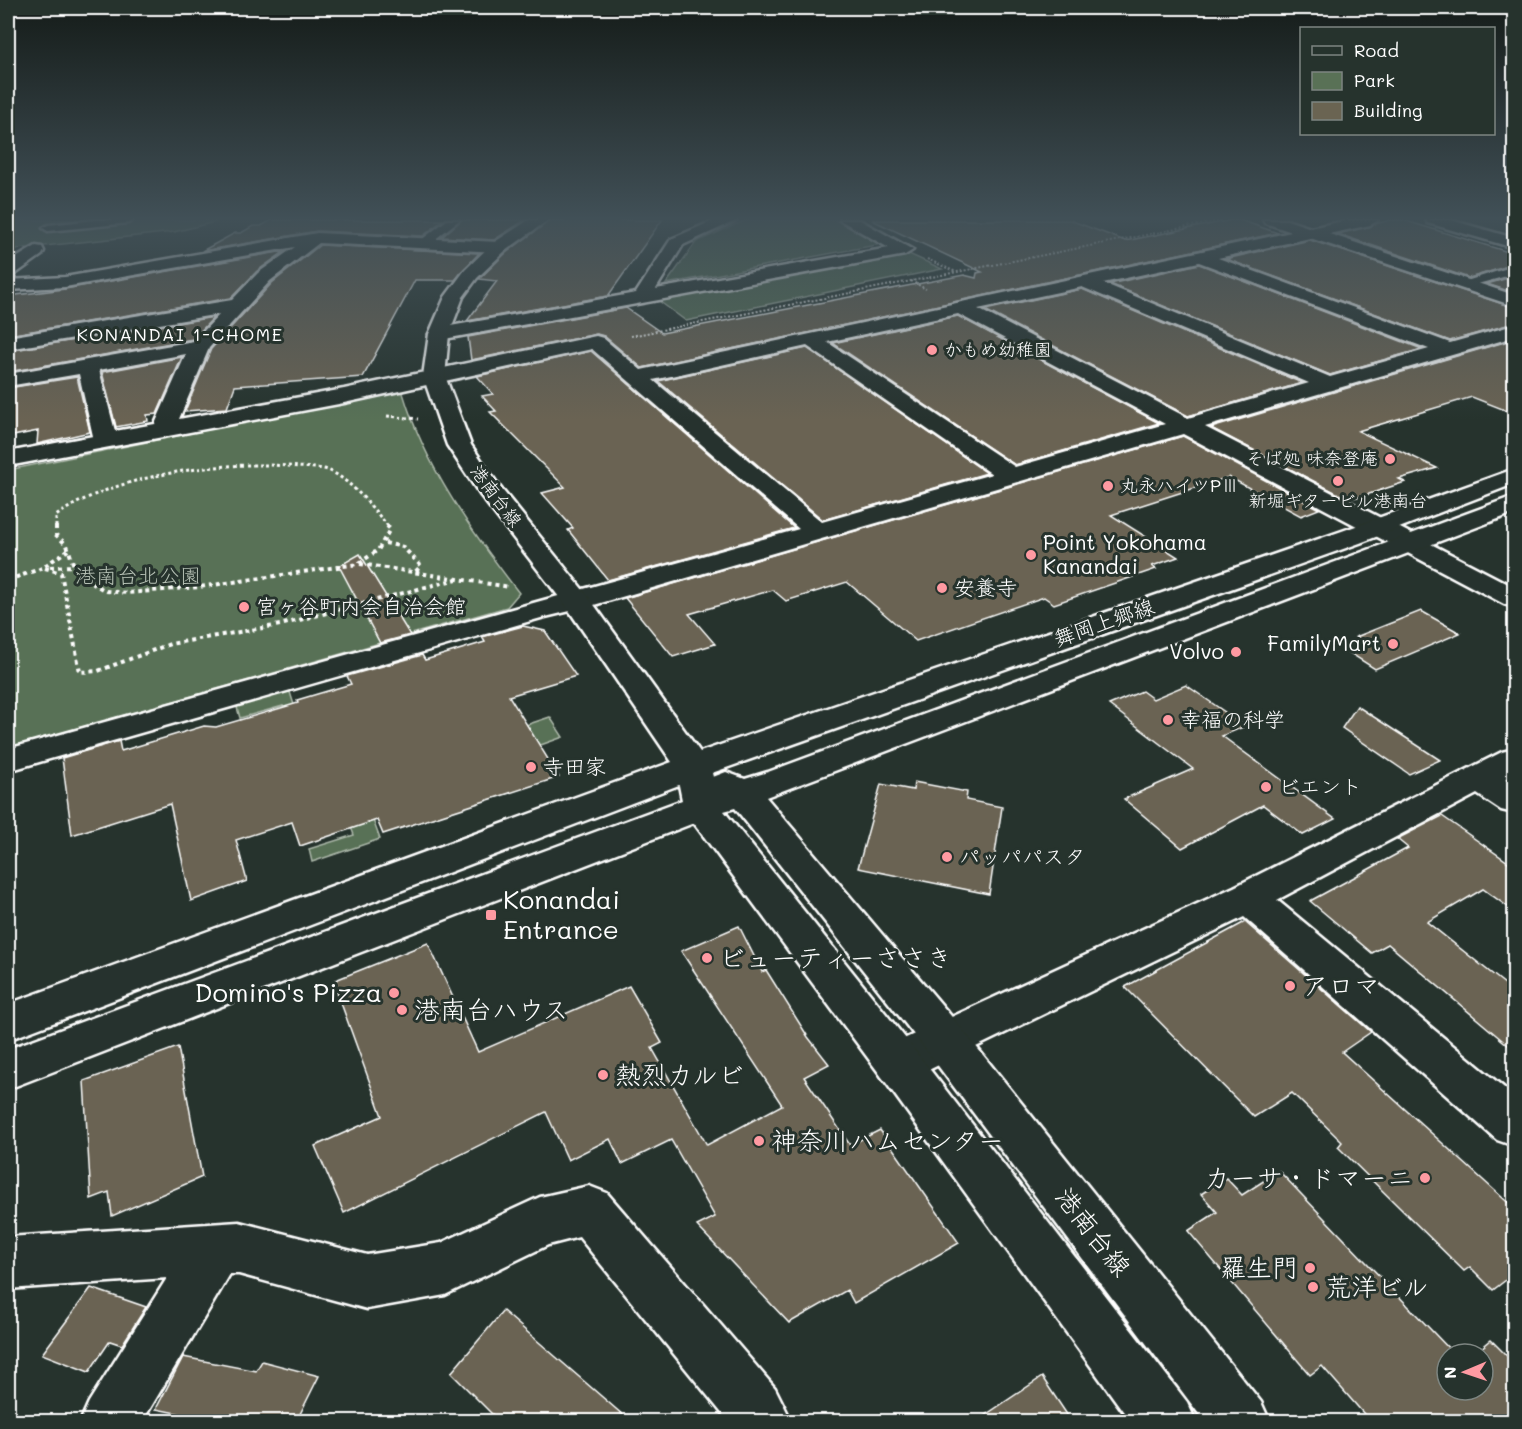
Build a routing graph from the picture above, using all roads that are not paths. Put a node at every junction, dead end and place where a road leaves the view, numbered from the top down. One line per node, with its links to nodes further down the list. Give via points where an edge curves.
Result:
1 (254, 287): 11 (street)
2 (462, 287): 14 (street, 港南台線)
3 (649, 287): 9 (street)
4 (704, 287): 9 (street)
5 (1063, 287): 12 (street)
6 (1097, 287): 23 (street)
7 (1281, 287): 18 (street)
8 (1471, 287): 10 (street)
9 (642, 298): 14 (street)
10 (1515, 301)
11 (238, 305): 16 (street); 17 (street)
12 (961, 308): 15 (street); 24 (street)
13 (1515, 331): 18 (street)
14 (439, 334): 20 (street, 港南台線)
15 (811, 340): 21 (street); 28 (street)
16 (8, 343)
17 (201, 346): 19 (street); 25 (street)
18 (1447, 349): 23 (street)
19 (88, 366): 22 (street); 26 (street)
20 (434, 376): 21 (street, via 596,342); 25 (street); 35 (street, 港南台線, via 459,445)
21 (637, 376): 32 (street)
22 (8, 380)
23 (1326, 383): 24 (street)
24 (1189, 425): 28 (street); 31 (street)
25 (164, 429): 26 (street)
26 (105, 439): 27 (street)
27 (8, 459)
28 (1012, 476): 32 (street)
29 (1515, 476): 31 (street, 舞岡上郷線)
30 (1515, 504): 33 (street, 舞岡上郷線)
31 (1380, 526): 33 (street); 38 (street, 舞岡上郷線)
32 (817, 531): 35 (street)
33 (1412, 544): 34 (street); 40 (street, 舞岡上郷線)
34 (1515, 598)
35 (577, 601): 36 (street); 38 (street, 港南台線)
36 (8, 760)
37 (1515, 760): 39 (street)
38 (693, 767): 40 (street); 42 (street); 44 (street, 舞岡上郷線)
39 (1479, 779): 41 (street); 43 (street)
40 (743, 793): 42 (street, 舞岡上郷線); 45 (street, 港南台線)
41 (1515, 801)
42 (701, 806): 46 (street); 47 (street, 舞岡上郷線)
43 (1248, 898): 45 (street); 48 (street)
44 (8, 1022)
45 (946, 1042): 46 (street); 54 (street, 港南台線)
46 (898, 1063): 53 (street)
47 (8, 1069)
48 (1515, 1125)
49 (215, 1250): 50 (street); 51 (street); 52 (street, via 239,1248 367,1282 445,1269 540,1222 589,1210)
50 (8, 1263)
51 (110, 1422)
52 (763, 1422)
53 (1167, 1422)
54 (1241, 1422)

